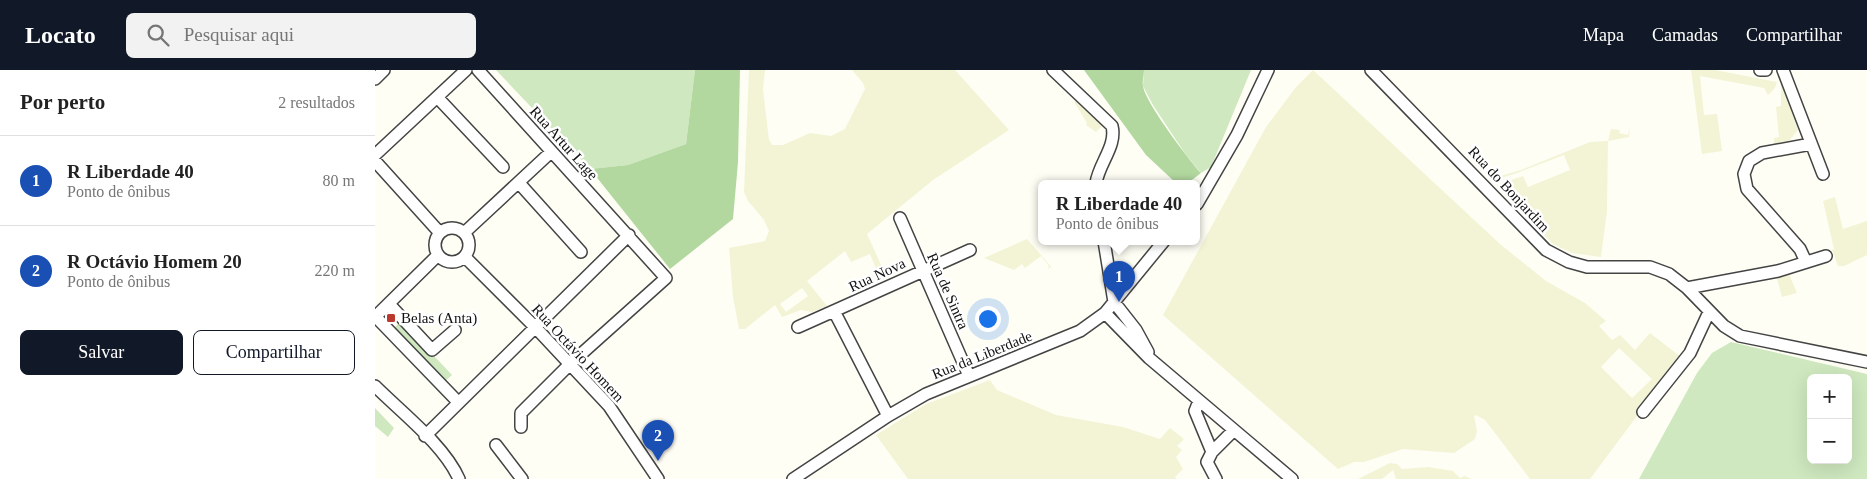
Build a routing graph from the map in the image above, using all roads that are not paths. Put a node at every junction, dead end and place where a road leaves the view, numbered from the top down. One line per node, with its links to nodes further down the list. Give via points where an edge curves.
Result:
1 (384, 70): 10 (street)
2 (466, 70): 11 (street)
3 (478, 70): 13 (street, Rua Artur Lage)
4 (1053, 70): 18 (street, via 1112,126 1115,136)
5 (1268, 70): 20 (street, via 1237,136)
6 (1371, 70): 34 (street, Rua do Bonjardim, via 1546,250 1587,267 1650,267 1669,274)
7 (1759, 70): 8 (street)
8 (1766, 70)
9 (1783, 70): 12 (street)
10 (375, 79)
11 (437, 97): 14 (street); 16 (street)
12 (1811, 144): 17 (street); 32 (street, via 1762,153 1749,161 1744,174 1747,189 1800,249)
13 (551, 152): 19 (street); 24 (street, Rua Artur Lage)
14 (375, 155)
15 (375, 161): 22 (street)
16 (503, 166)
17 (1823, 174)
18 (1096, 180)
19 (519, 183): 23 (street); 28 (street)
20 (1200, 199)
21 (900, 218): 33 (street, Rua de Sintra)
22 (440, 233): 23 (street, via 452,228); 29 (street, via 435,243)
23 (464, 233): 31 (street, via 469,244)
24 (629, 235): 42 (street); 46 (street, Rua Artur Lage, via 666,278)
25 (1105, 245): 35 (street)
26 (1161, 245): 35 (street, Rua da Liberdade)
27 (970, 250): 33 (street, Rua Nova)
28 (581, 252)
29 (438, 255): 31 (street, via 450,263); 36 (street)
30 (1826, 256): 32 (street)
31 (465, 257): 42 (street, Rua Octávio Homem)
32 (1806, 262): 34 (street, via 1778,271)
33 (923, 270): 37 (street, Rua Nova); 47 (street, Rua de Sintra)
34 (1687, 288): 38 (street, Rua do Bonjardim)
35 (1114, 302): 39 (street, Rua da Liberdade); 44 (street, via 1136,330)
36 (389, 304): 40 (street); 43 (street, via 432,350)
37 (834, 311): 41 (street, Rua Nova); 52 (street)
38 (1709, 312): 45 (street, Rua do Bonjardim, via 1723,326 1741,336); 51 (street, via 1690,352)
39 (1105, 313): 44 (street); 47 (street, Rua da Liberdade, via 1068,337)
40 (375, 316): 50 (street)
41 (798, 327)
42 (536, 328): 46 (street, Rua Octávio Homem); 50 (street)
43 (455, 330)
44 (1154, 362): 49 (street)
45 (1867, 362)
46 (570, 364): 53 (street, via 521,413); 60 (street, Rua Octávio Homem, via 609,406)
47 (969, 376): 52 (street, Rua da Liberdade, via 926,394)
48 (375, 386): 55 (street)
49 (1199, 401): 54 (street); 57 (street, via 1195,411)
50 (458, 402): 55 (street)
51 (1643, 412)
52 (887, 416): 61 (street, Rua da Liberdade)
53 (521, 427)
54 (1234, 430): 57 (street); 63 (street)
55 (425, 436): 58 (street, via 454,468)
56 (496, 444): 59 (street)
57 (1212, 452): 62 (street, via 1207,462)
58 (459, 479)
59 (522, 479)
60 (658, 479)
61 (793, 479)
62 (1216, 479)
63 (1292, 479)

